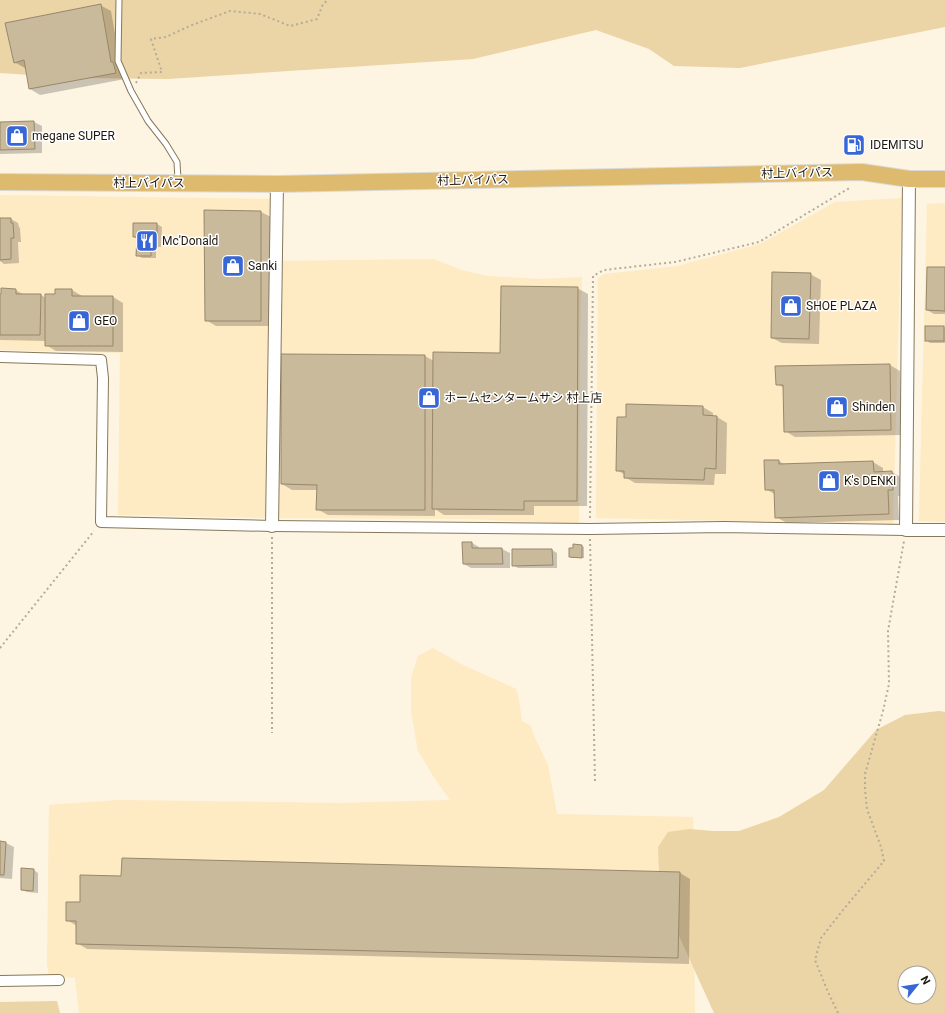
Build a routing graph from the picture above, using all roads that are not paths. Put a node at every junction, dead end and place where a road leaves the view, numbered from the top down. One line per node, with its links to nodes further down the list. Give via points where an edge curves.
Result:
1 (120, 0): 5 (lane, via 118,61 131,92 177,162)
2 (945, 179): 3 (highway, 村上バイパス)
3 (909, 180): 6 (highway, 村上バイパス, via 862,172); 9 (street)
4 (0, 182): 5 (highway, 村上バイパス)
5 (179, 183): 6 (highway, 村上バイパス)
6 (277, 184): 8 (street)
7 (0, 357): 8 (street, via 101,360 104,378 101,522)
8 (272, 526): 9 (street)
9 (906, 530): 10 (street)
10 (945, 530)
11 (59, 980): 12 (street)
12 (0, 981)

